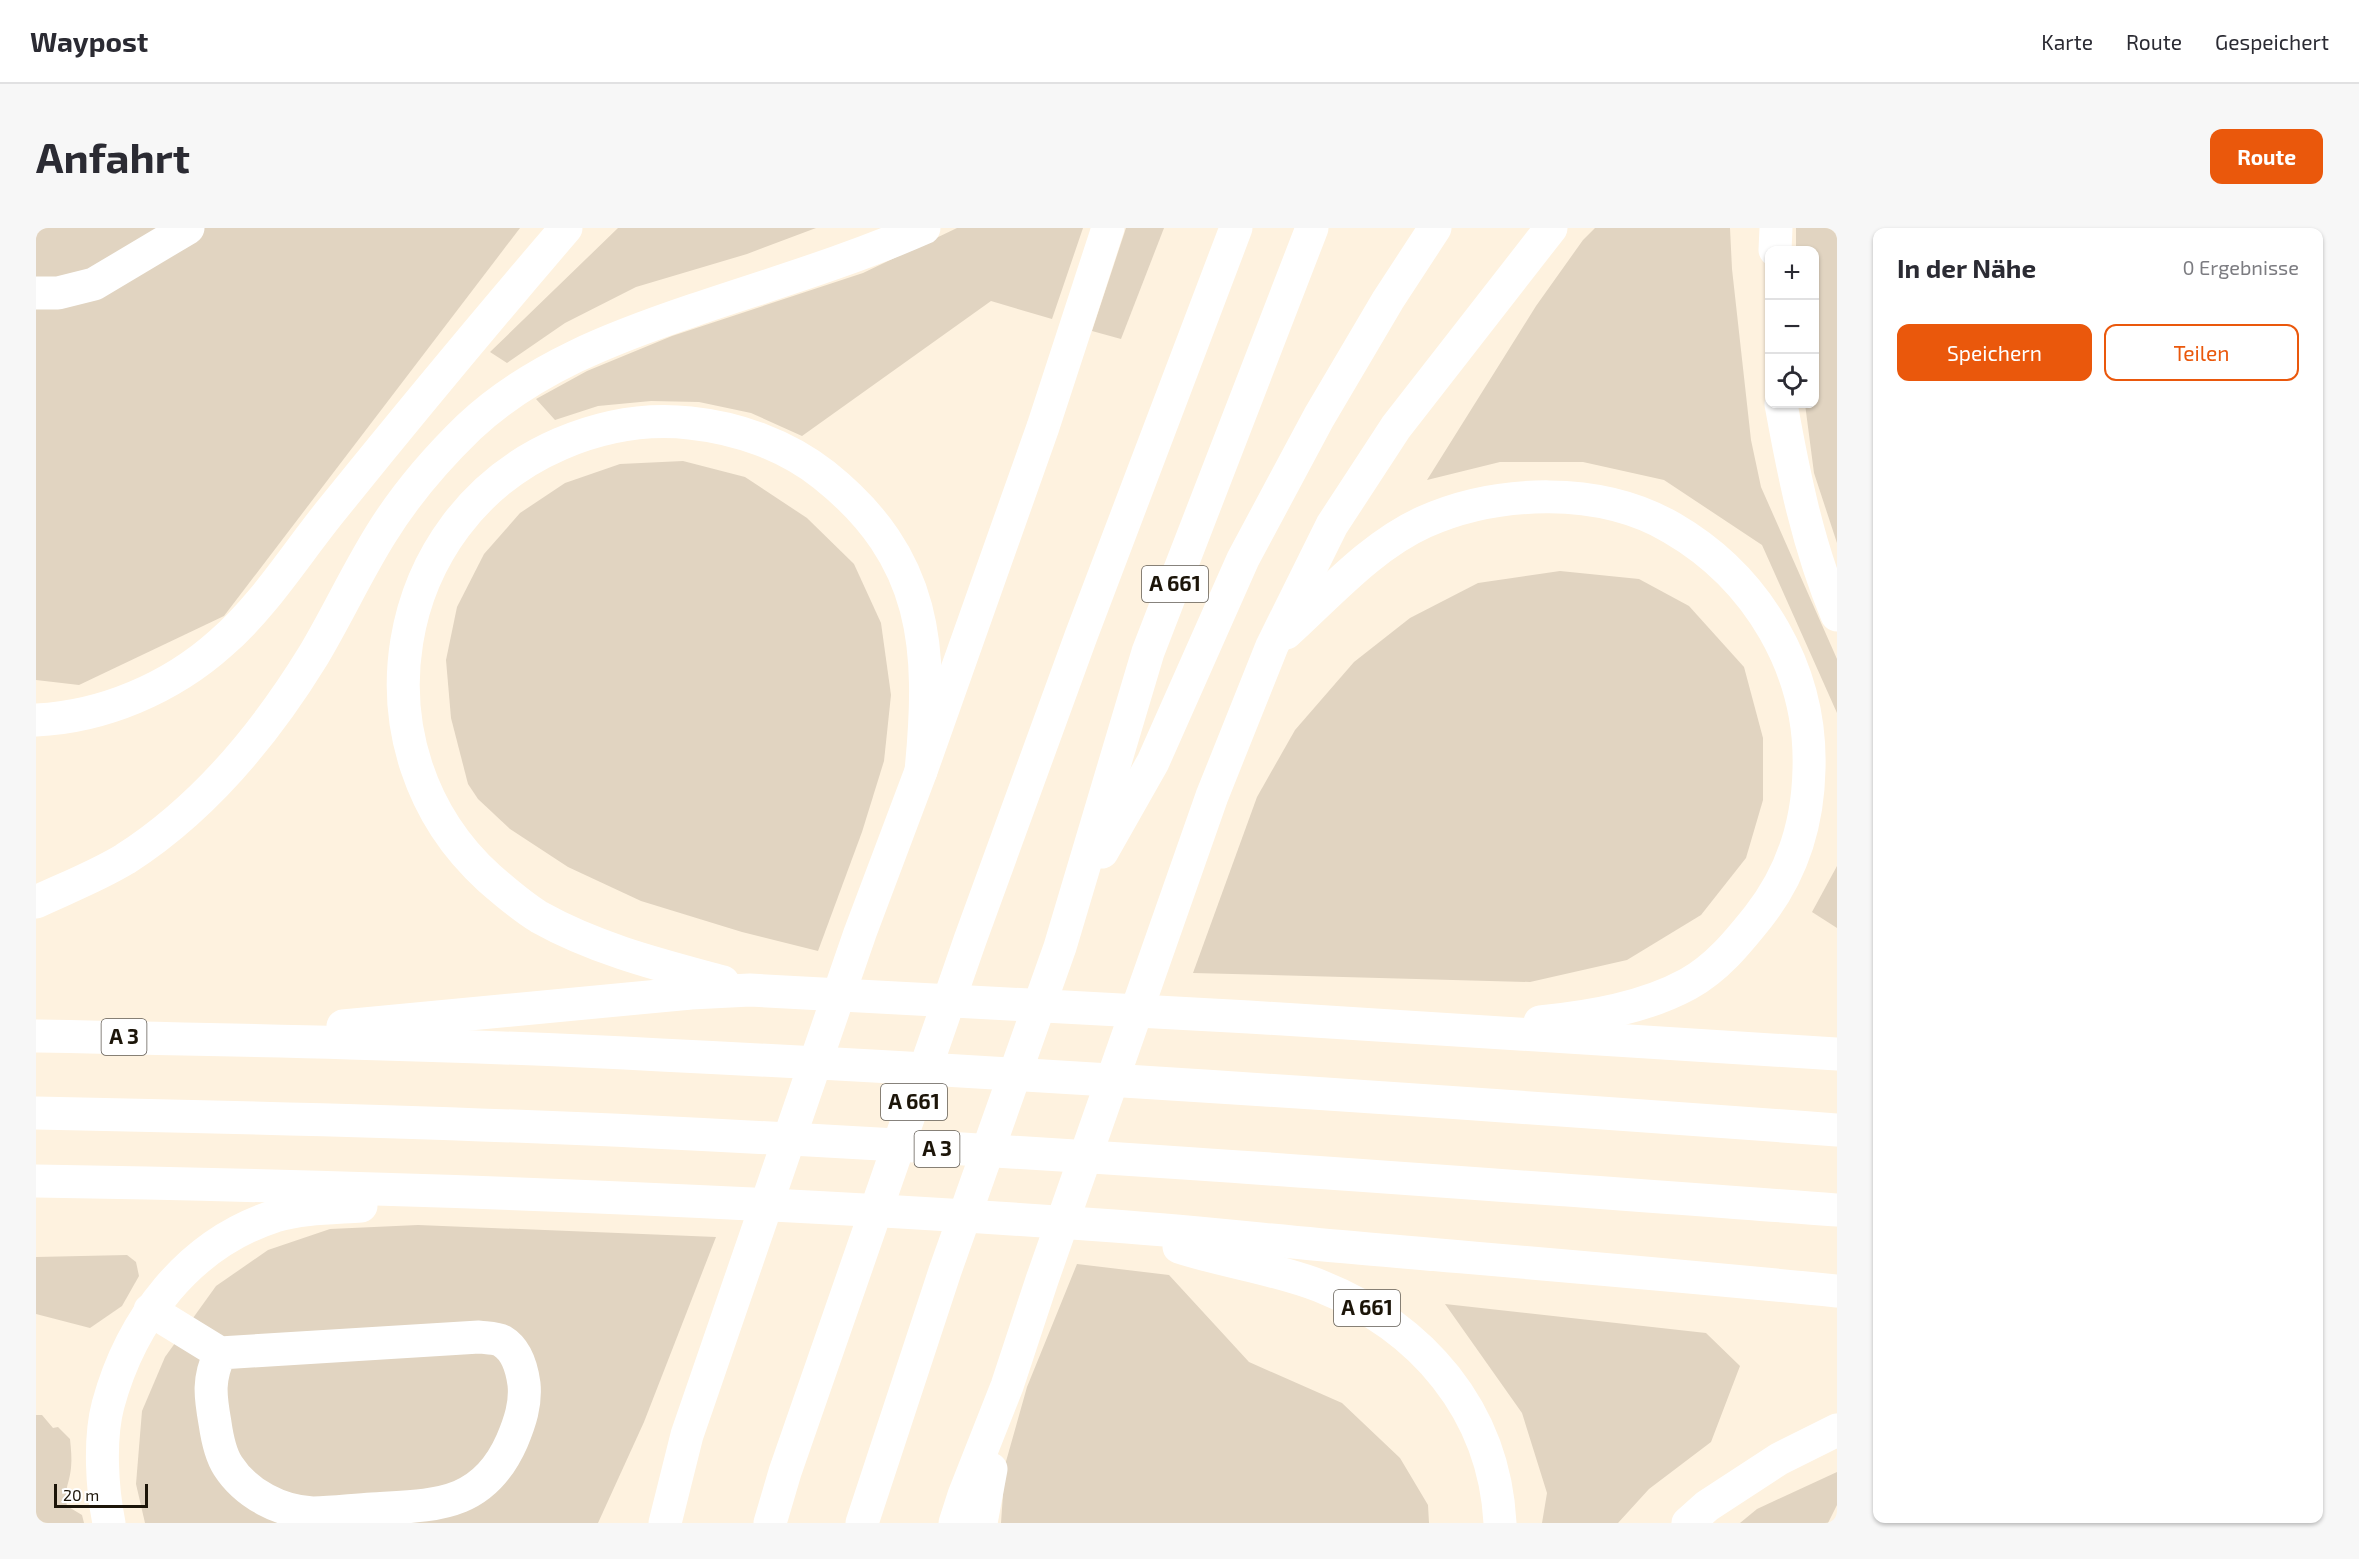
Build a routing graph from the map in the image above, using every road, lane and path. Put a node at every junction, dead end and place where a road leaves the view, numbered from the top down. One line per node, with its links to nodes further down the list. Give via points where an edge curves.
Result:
1 (188, 228): 11 (main road, via 94,284 58,293)
2 (566, 228): 15 (main road, via 222,643 146,692 108,707 59,719)
3 (924, 228): 17 (main road, via 855,256 627,333 550,368 510,395 457,440 401,503 312,658 224,776 125,858)
4 (1108, 228): 16 (main road, via 1043,428)
5 (1236, 228): 39 (main road, A 661, via 970,939)
6 (1312, 228): 18 (main road, A 661, via 1148,652)
7 (1435, 228): 18 (main road, via 1319,417 1243,559 1152,762 1103,850)
8 (1551, 228): 14 (main road, via 1396,427 1332,525)
9 (1776, 228): 10 (main road)
10 (1775, 246)
11 (36, 293)
12 (1782, 408): 13 (main road, via 1794,478)
13 (1837, 615)
14 (1272, 646): 20 (main road, via 1364,561 1424,522 1493,502 1558,496 1617,505 1672,528 1713,557 1741,585 1784,646 1805,713 1810,748 1804,820 1780,885 1735,945 1690,983 1636,1005 1551,1021); 33 (main road, via 1212,796)
15 (36, 720)
16 (921, 771): 19 (main road, via 926,708 923,642 918,610 906,575 864,511 790,453 746,433 707,425 661,420 619,425 575,437 535,455 498,480 448,535 412,611 403,681 408,736 418,775 437,816 481,871 538,916 614,951); 35 (main road, via 860,933)
17 (36, 902)
18 (1060, 947): 40 (main road, A 661, via 945,1271)
19 (750, 990): 20 (main road); 22 (main road)
20 (1455, 1030): 23 (main road)
21 (36, 1036): 22 (main road, A 3)
22 (213, 1039): 25 (main road, A 3, via 658,1054 1328,1092)
23 (1837, 1054)
24 (36, 1113): 28 (main road, A 3, via 652,1132 1290,1169)
25 (1837, 1130)
26 (36, 1181): 27 (main road)
27 (524, 1193): 29 (main road); 31 (main road, via 312,1209 277,1216 217,1243 172,1282)
28 (1837, 1210)
29 (1117, 1226): 30 (main road); 43 (main road, A 661, via 1206,1256 1268,1269 1319,1286 1367,1308 1399,1330 1430,1357 1464,1402 1490,1463)
30 (1837, 1291)
31 (150, 1310): 32 (main road); 36 (main road, via 130,1342 107,1407 103,1466)
32 (220, 1353): 32 (main road, via 479,1337 501,1341 512,1350 522,1369 526,1401 504,1457 488,1479 465,1496 428,1506 312,1513 286,1509 246,1486 227,1466 209,1392 212,1369)
33 (1007, 1386): 41 (main road); 42 (main road)
34 (1837, 1430): 44 (main road, via 1779,1459)
35 (687, 1435): 37 (main road); 38 (main road)
36 (109, 1523)
37 (643, 1523)
38 (665, 1523)
39 (770, 1523)
40 (862, 1523)
41 (955, 1523)
42 (981, 1523)
43 (1500, 1523)
44 (1688, 1523)

